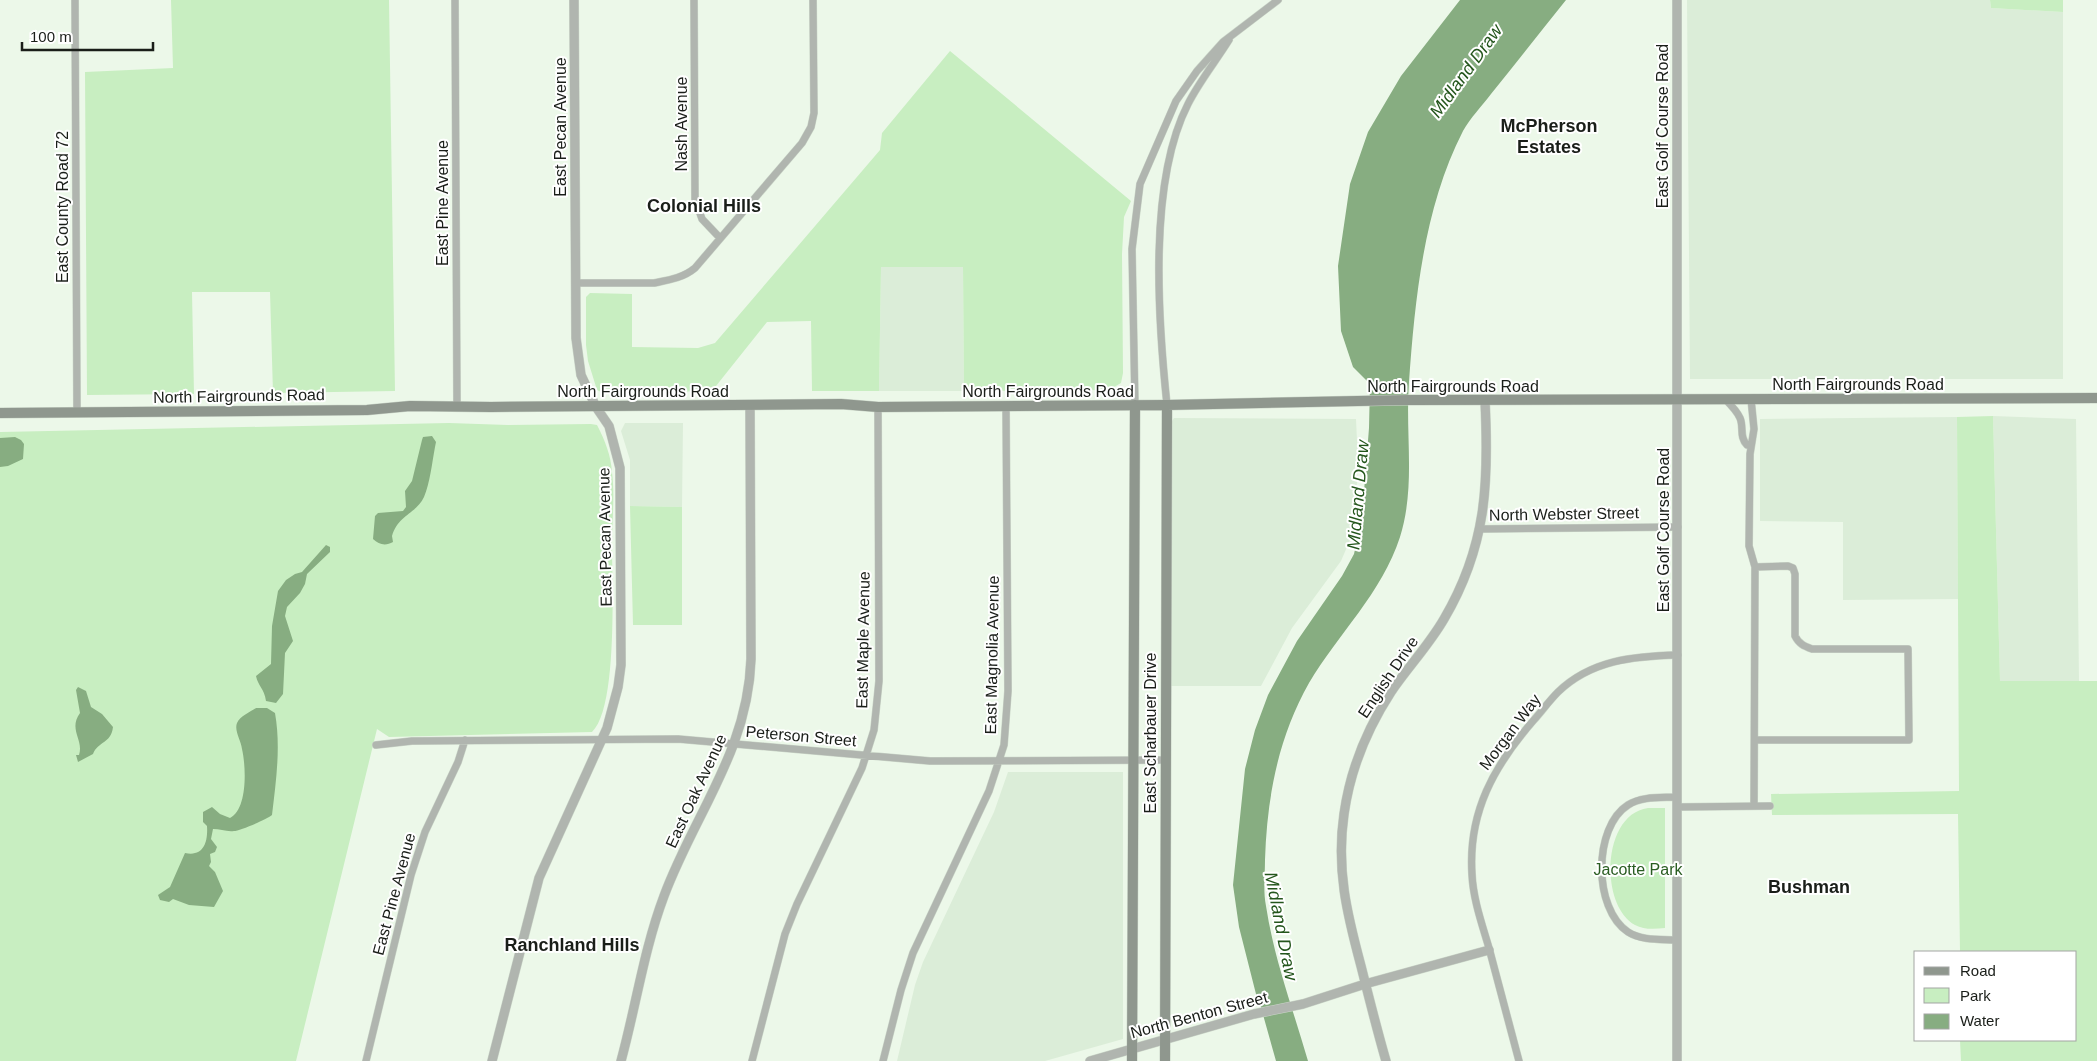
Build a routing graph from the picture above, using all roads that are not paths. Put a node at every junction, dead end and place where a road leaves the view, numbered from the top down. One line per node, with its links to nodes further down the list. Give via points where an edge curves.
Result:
1 (75, 0): 24 (street, East County Road 72)
2 (455, 0): 19 (street, East Pine Avenue)
3 (574, 0): 10 (street, East Pecan Avenue)
4 (694, 0): 9 (street, Nash Avenue, via 695,198 702,219)
5 (813, 0): 9 (street, via 814,113 811,127 802,143)
6 (1278, 0): 8 (street)
7 (1677, 0): 12 (street, East Golf Course Road)
8 (1234, 34): 17 (street, via 1197,71 1176,101 1140,184 1132,250); 18 (street, via 1188,104 1173,141 1163,192 1160,282)
9 (720, 238): 10 (street, via 694,269 679,278 654,283)
10 (576, 283): 21 (street, East Pecan Avenue, via 578,361 586,390)
11 (2097, 398): 14 (main road, North Fairgrounds Road)
12 (1678, 399): 13 (main road, North Fairgrounds Road); 15 (main road, North Fairgrounds Road); 26 (street, East Golf Course Road)
13 (1725, 399): 14 (main road, North Fairgrounds Road); 25 (street, via 1741,420 1744,442)
14 (1751, 399): 25 (street, via 1754,429)
15 (1485, 400): 18 (main road, North Fairgrounds Road); 27 (street, English Drive, via 1486,487)
16 (750, 405): 21 (main road, North Fairgrounds Road); 22 (main road, North Fairgrounds Road); 33 (street, East Oak Avenue, via 750,673 745,709)
17 (1134, 405): 18 (main road, North Fairgrounds Road); 20 (main road, North Fairgrounds Road); 37 (main road, East Scharbauer Drive)
18 (1167, 405): 38 (main road, East Scharbauer Drive)
19 (457, 406): 21 (main road, North Fairgrounds Road); 24 (main road, North Fairgrounds Road)
20 (1006, 406): 22 (main road, North Fairgrounds Road); 36 (street, East Magnolia Avenue, via 1007,712)
21 (596, 407): 30 (street, East Pecan Avenue, via 610,430 618,456 621,484 622,654 618,687)
22 (878, 407): 35 (street, East Maple Avenue, via 879,681 874,730)
23 (0, 413): 24 (main road, North Fairgrounds Road)
24 (77, 413)
25 (1751, 445): 28 (street, via 1749,546)
26 (1678, 527): 27 (street, North Webster Street); 29 (street, East Golf Course Road)
27 (1480, 529): 45 (street, English Drive, via 1466,574 1452,604 1378,714 1349,786 1342,836 1342,873 1346,909)
28 (1754, 566): 32 (street); 32 (street, via 1793,568 1795,636 1804,646 1812,649 1908,650 1909,740)
29 (1678, 656): 39 (street, East Golf Course Road); 44 (street, Morgan Way, via 1630,658 1601,665 1580,676 1553,698 1494,773 1478,814 1471,856 1476,901)
30 (602, 738): 31 (street, Peterson Street); 33 (street, Peterson Street); 49 (street, East Pecan Avenue, via 538,878)
31 (465, 740): 34 (street, Peterson Street, via 412,740); 48 (street, East Pine Avenue, via 418,850)
32 (1755, 740): 41 (street)
33 (734, 744): 35 (street, Peterson Street); 50 (street, East Oak Avenue, via 665,894)
34 (376, 745)
35 (867, 756): 36 (street, Peterson Street, via 930,761); 51 (street, East Maple Avenue, via 785,934)
36 (999, 760): 37 (street, Peterson Street); 52 (street, East Magnolia Avenue, via 978,818 913,953)
37 (1132, 760): 38 (street, Peterson Street); 47 (main road, East Scharbauer Drive)
38 (1165, 760): 46 (main road, East Scharbauer Drive)
39 (1677, 797): 40 (street, East Golf Course Road); 43 (street, via 1638,800 1620,811 1603,849 1602,877 1611,912 1624,929 1644,938)
40 (1677, 806): 41 (street); 43 (street, East Golf Course Road)
41 (1754, 806): 42 (street)
42 (1770, 806)
43 (1677, 940): 58 (street, East Golf Course Road)
44 (1489, 950): 45 (street, North Benton Street); 57 (street, Morgan Way)
45 (1365, 984): 46 (street, North Benton Street); 56 (street, English Drive)
46 (1165, 1040): 47 (street, North Benton Street); 55 (main road, East Scharbauer Drive)
47 (1132, 1050): 53 (street, North Benton Street); 54 (main road, East Scharbauer Drive)
48 (366, 1061)
49 (492, 1061)
50 (621, 1061)
51 (752, 1061)
52 (883, 1061)
53 (1090, 1061)
54 (1132, 1061)
55 (1165, 1061)
56 (1386, 1061)
57 (1520, 1061)
58 (1677, 1061)

